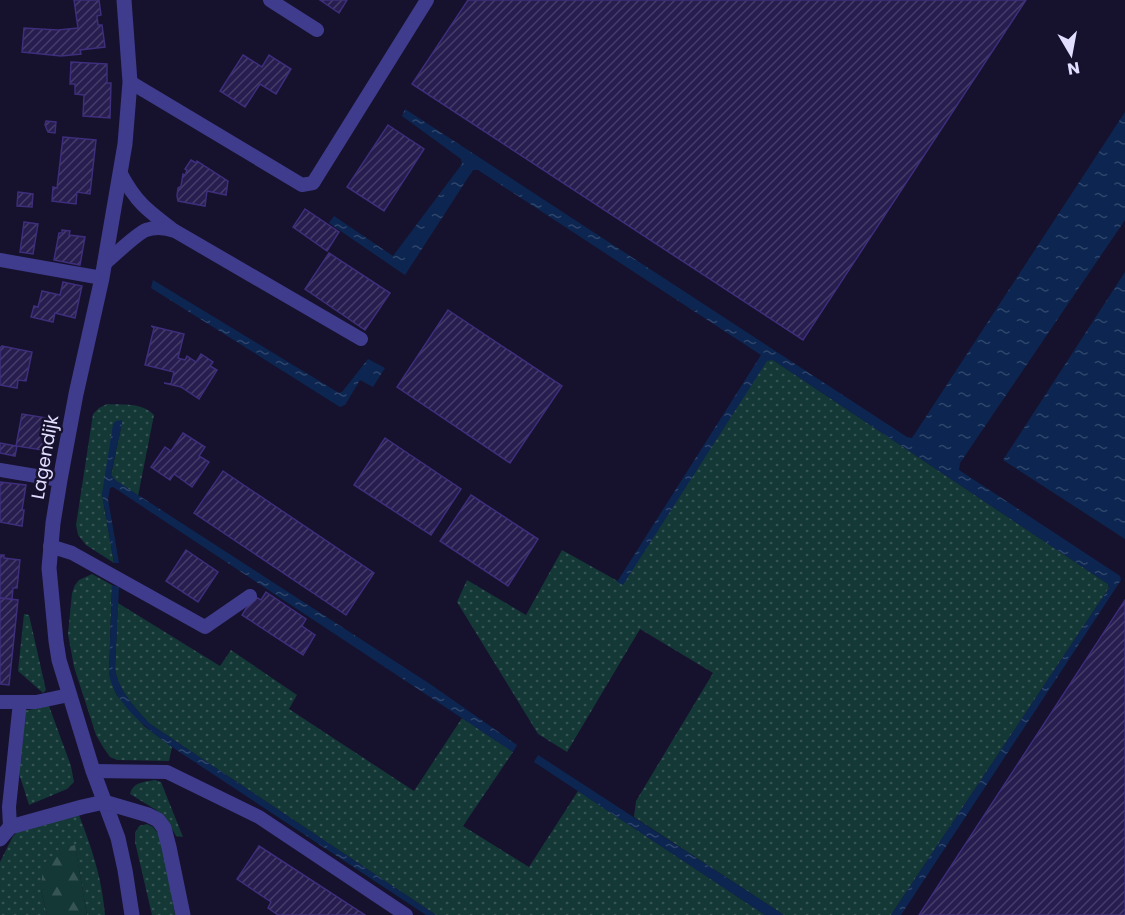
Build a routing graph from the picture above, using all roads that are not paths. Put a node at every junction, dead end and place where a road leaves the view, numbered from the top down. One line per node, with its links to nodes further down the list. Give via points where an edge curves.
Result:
1 (124, 0): 5 (street, Lagendijk)
2 (270, 0): 4 (lane)
3 (427, 0): 5 (lane, via 313,183 302,186)
4 (317, 30)
5 (130, 82): 6 (street, Lagendijk)
6 (121, 174): 7 (lane, via 138,202); 9 (street, Lagendijk)
7 (175, 231): 9 (lane, via 145,231); 10 (lane)
8 (0, 260): 9 (lane)
9 (103, 271): 12 (street, Lagendijk)
10 (361, 339)
11 (0, 470): 12 (lane)
12 (60, 480): 13 (street, Lagendijk)
13 (50, 546): 14 (lane, via 72,553 205,627); 15 (street, Lagendijk, via 56,641)
14 (250, 596)
15 (69, 694): 17 (lane); 18 (street, Lagendijk)
16 (0, 702): 17 (lane)
17 (20, 702): 20 (lane)
18 (93, 771): 19 (street, Lagendijk); 23 (lane, via 168,772 259,817)
19 (104, 802): 20 (street); 21 (street, Lagendijk, via 118,838); 22 (street, via 148,815 164,828)
20 (5, 833)
21 (132, 915)
22 (183, 915)
23 (406, 915)

